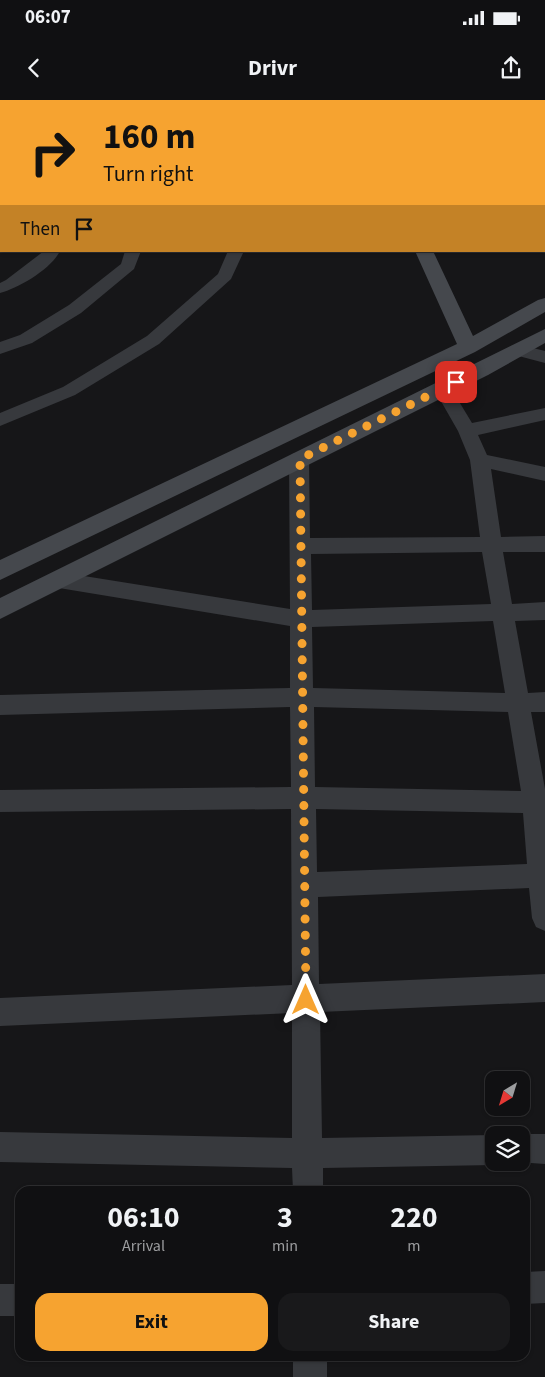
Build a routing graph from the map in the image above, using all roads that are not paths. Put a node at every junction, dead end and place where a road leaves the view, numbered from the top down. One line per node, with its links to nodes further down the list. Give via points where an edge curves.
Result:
1 (52, 252): 5 (street, via 12,284)
2 (133, 252): 9 (street, via 128,266 75,309 26,338)
3 (236, 252): 14 (street, via 225,276 153,340 70,391)
4 (424, 252): 8 (street)
5 (0, 288)
6 (545, 304): 8 (street)
7 (545, 335): 10 (street)
8 (468, 347): 22 (street)
9 (0, 348)
10 (516, 350): 11 (street); 12 (street)
11 (545, 357)
12 (443, 388): 15 (street); 16 (street)
13 (545, 414): 15 (street)
14 (0, 420)
15 (467, 431): 17 (street)
16 (300, 459): 21 (street); 23 (street)
17 (480, 460): 18 (street); 19 (street)
18 (545, 474)
19 (492, 543): 20 (street); 21 (street); 25 (street)
20 (545, 544)
21 (300, 546): 27 (street)
22 (0, 571)
23 (59, 580): 24 (street); 27 (street)
24 (0, 609)
25 (502, 611): 26 (street); 27 (street); 30 (street)
26 (545, 611)
27 (301, 619): 28 (street)
28 (302, 697): 30 (street); 31 (street); 32 (street)
29 (545, 702): 30 (street)
30 (518, 703): 34 (street)
31 (0, 705)
32 (303, 798): 33 (street); 34 (street); 36 (street)
33 (0, 801)
34 (540, 802): 35 (street)
35 (543, 875): 36 (street); 37 (street)
36 (304, 885): 39 (street)
37 (545, 918)
38 (545, 988): 39 (street)
39 (306, 1000): 40 (street); 45 (street)
40 (0, 1012)
41 (0, 1147): 45 (street)
42 (530, 1149): 43 (street)
43 (545, 1149)
44 (485, 1150): 45 (street)
45 (307, 1153): 46 (street)
46 (308, 1186)
47 (545, 1287): 48 (street)
48 (530, 1288)
49 (0, 1300): 50 (street)
50 (15, 1300)
51 (310, 1361): 52 (street)
52 (310, 1377)

